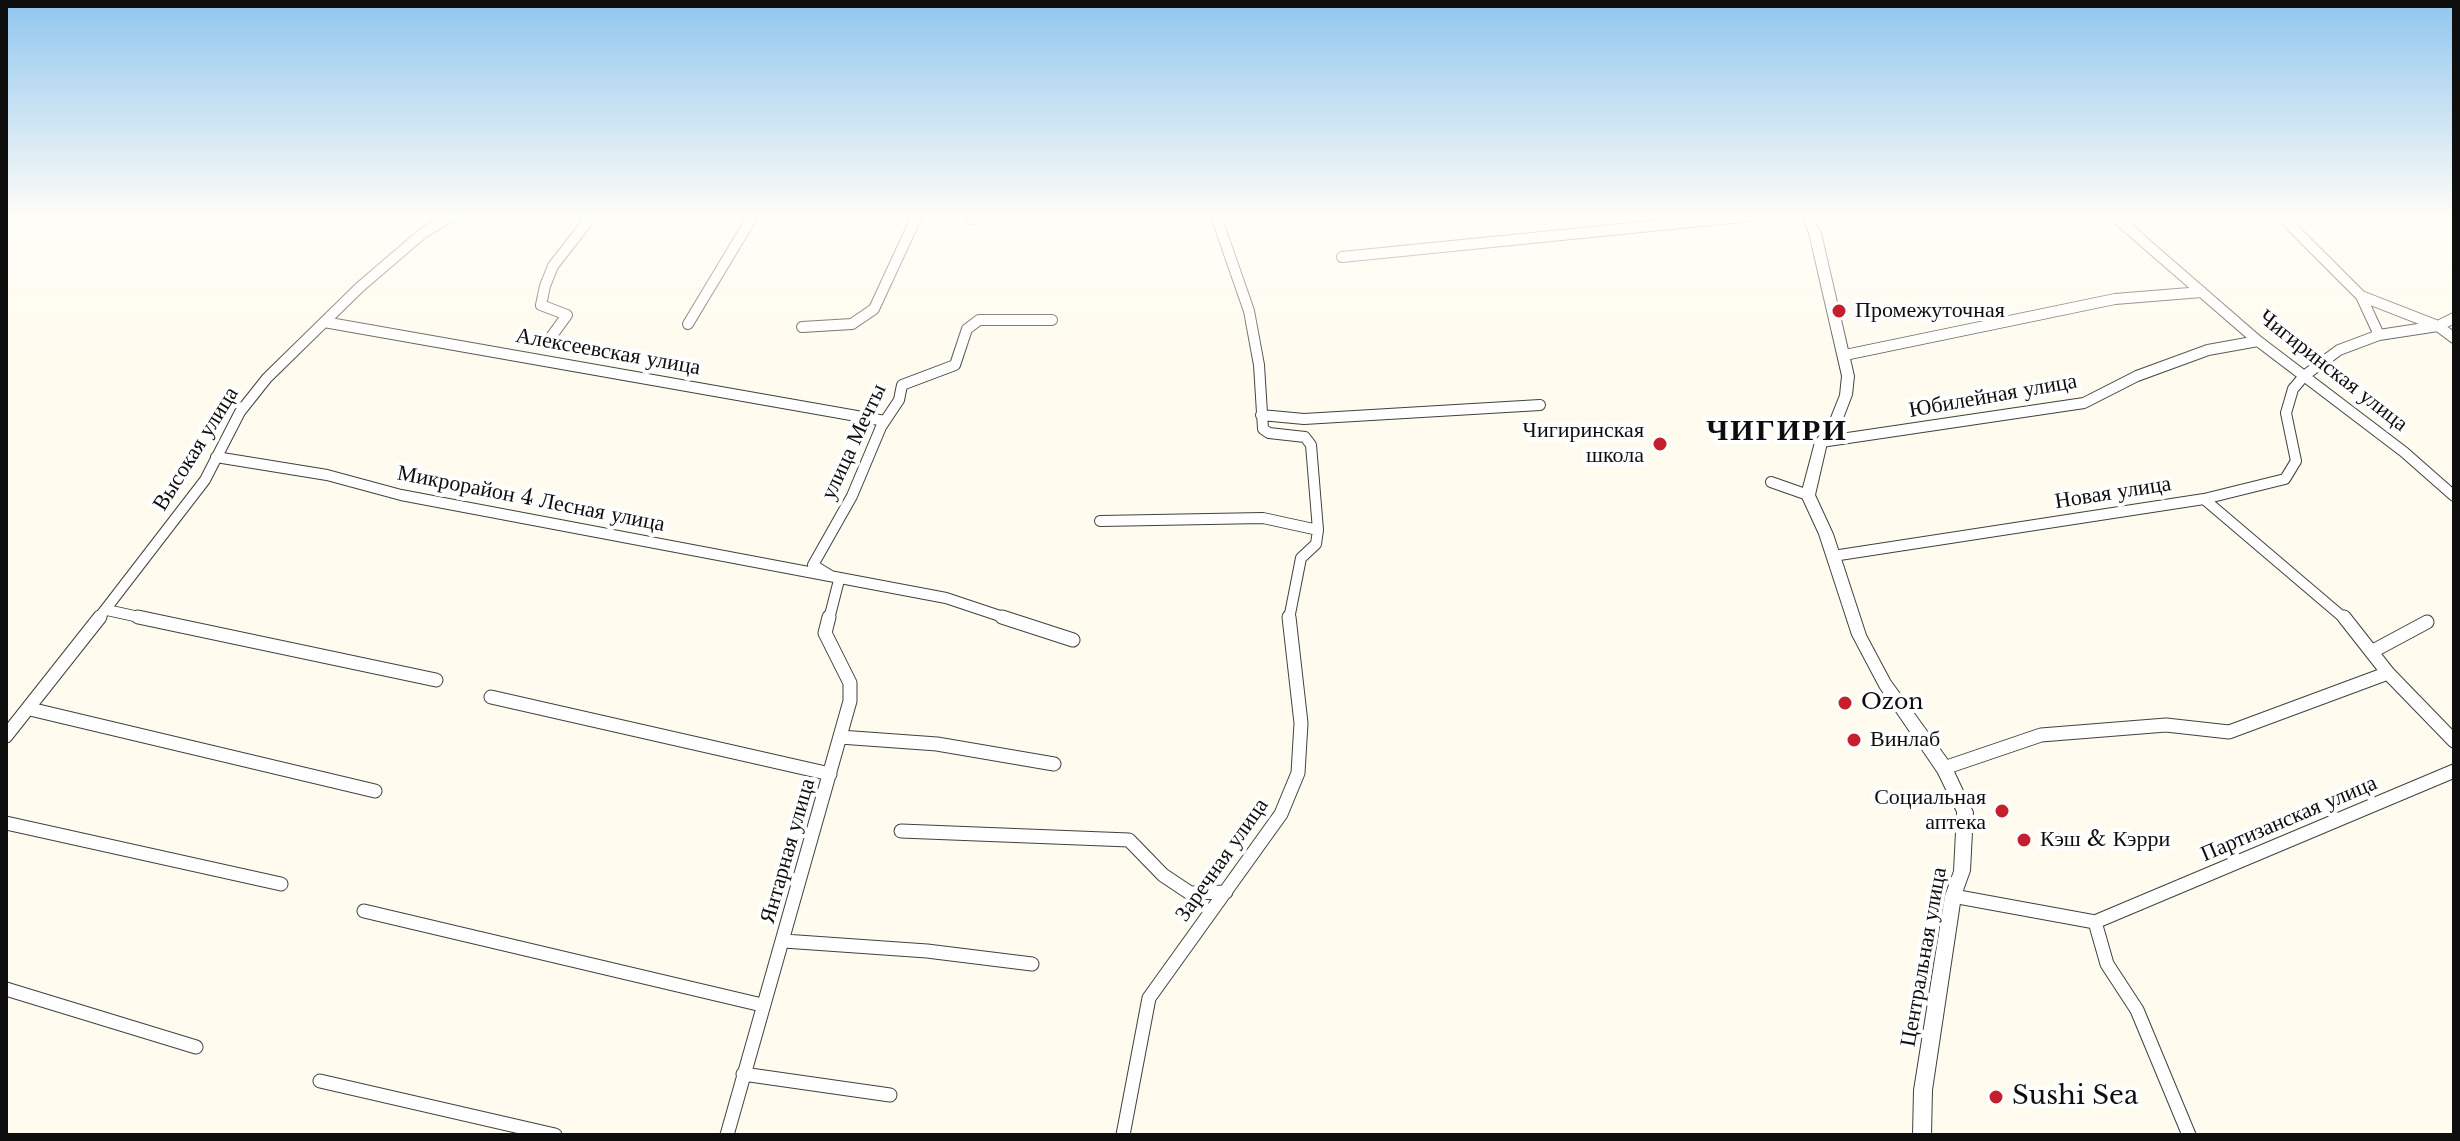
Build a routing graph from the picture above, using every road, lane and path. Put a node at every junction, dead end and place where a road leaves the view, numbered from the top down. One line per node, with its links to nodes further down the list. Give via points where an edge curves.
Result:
1 (383, 269): 13 (street, Высокая улица)
2 (552, 269): 18 (street, via 541,305 567,315)
3 (721, 269): 14 (street)
4 (892, 269): 16 (street, via 874,309 852,324)
5 (1234, 269): 24 (street, via 1259,365)
6 (1822, 269): 21 (street)
7 (2176, 269): 9 (street, Чигиринская улица)
8 (2335, 269): 10 (street)
9 (2202, 292): 20 (street, Чигиринская улица); 21 (street, via 2115,299)
10 (2361, 296): 15 (street); 17 (street)
11 (2454, 318): 15 (street)
12 (1052, 320): 25 (street, улица Мечты, via 979,320 967,329 955,365 902,385)
13 (324, 322): 25 (street, Алексеевская улица); 27 (street, Высокая улица, via 267,378 240,412)
14 (688, 324)
15 (2438, 326): 17 (street); 19 (street)
16 (802, 327)
17 (2379, 335): 22 (street, via 2339,350)
18 (551, 337)
19 (2454, 338)
20 (2258, 341): 22 (street, Чигиринская улица); 26 (street, Юбилейная улица, via 2208,350 2084,403)
21 (1845, 355): 26 (street, via 1846,395)
22 (2304, 376): 30 (street, Чигиринская улица); 31 (street, Новая улица, via 2293,389 2286,413 2296,454 2288,477)
23 (1540, 405): 24 (street, via 1304,419)
24 (1261, 415): 33 (street, via 1269,433 1298,435 1311,445)
25 (885, 421): 35 (street, улица Мечты, via 852,496 813,565)
26 (1821, 442): 29 (street)
27 (216, 457): 35 (street, Микрорайон 4 Лесная улица); 36 (street, Высокая улица, via 184,510)
28 (1771, 482): 29 (street)
29 (1808, 495): 34 (street, Центральная улица)
30 (2454, 496)
31 (2204, 499): 34 (street, Новая улица); 39 (street, via 2344,617)
32 (1100, 521): 33 (street, via 1263,518)
33 (1318, 530): 55 (street, Заречная улица, via 1316,544 1301,558 1288,623 1301,723 1298,773 1281,814)
34 (1833, 556): 48 (street, Центральная улица, via 1859,635 1885,684)
35 (839, 580): 38 (street, Микрорайон 4 Лесная улица, via 946,598); 45 (street, Янтарная улица, via 825,633 850,683)
36 (107, 610): 41 (street); 43 (street, Высокая улица)
37 (2427, 622): 39 (street)
38 (1073, 640)
39 (2373, 651): 40 (street)
40 (2388, 673): 46 (street); 48 (street, via 2229,732 2166,725 2041,735)
41 (436, 680)
42 (491, 697): 50 (street)
43 (30, 709): 44 (street, Высокая улица); 51 (street)
44 (6, 736)
45 (840, 737): 47 (street, via 937,744); 50 (street, Янтарная улица)
46 (2454, 741)
47 (1054, 764)
48 (1944, 768): 56 (street, Центральная улица, via 1965,812 1962,871)
49 (2454, 771): 58 (street, Партизанская улица)
50 (830, 774): 59 (street, Янтарная улица)
51 (375, 791)
52 (6, 823): 54 (street)
53 (901, 831): 55 (street, via 1129,840 1163,875 1190,893)
54 (281, 884)
55 (1226, 892): 69 (street, Заречная улица, via 1149,998)
56 (1953, 896): 58 (street); 70 (street, Центральная улица, via 1923,1090)
57 (364, 911): 62 (street)
58 (2095, 922): 71 (street, via 2107,964 2137,1010)
59 (784, 941): 60 (street); 62 (street, Янтарная улица)
60 (1032, 964)
61 (6, 989): 63 (street)
62 (762, 1005): 64 (street, Янтарная улица)
63 (196, 1047)
64 (743, 1074): 66 (street); 68 (street, Янтарная улица)
65 (320, 1081): 67 (street)
66 (890, 1095)
67 (555, 1135)
68 (727, 1135)
69 (1123, 1135)
70 (1922, 1135)
71 (2189, 1135)

